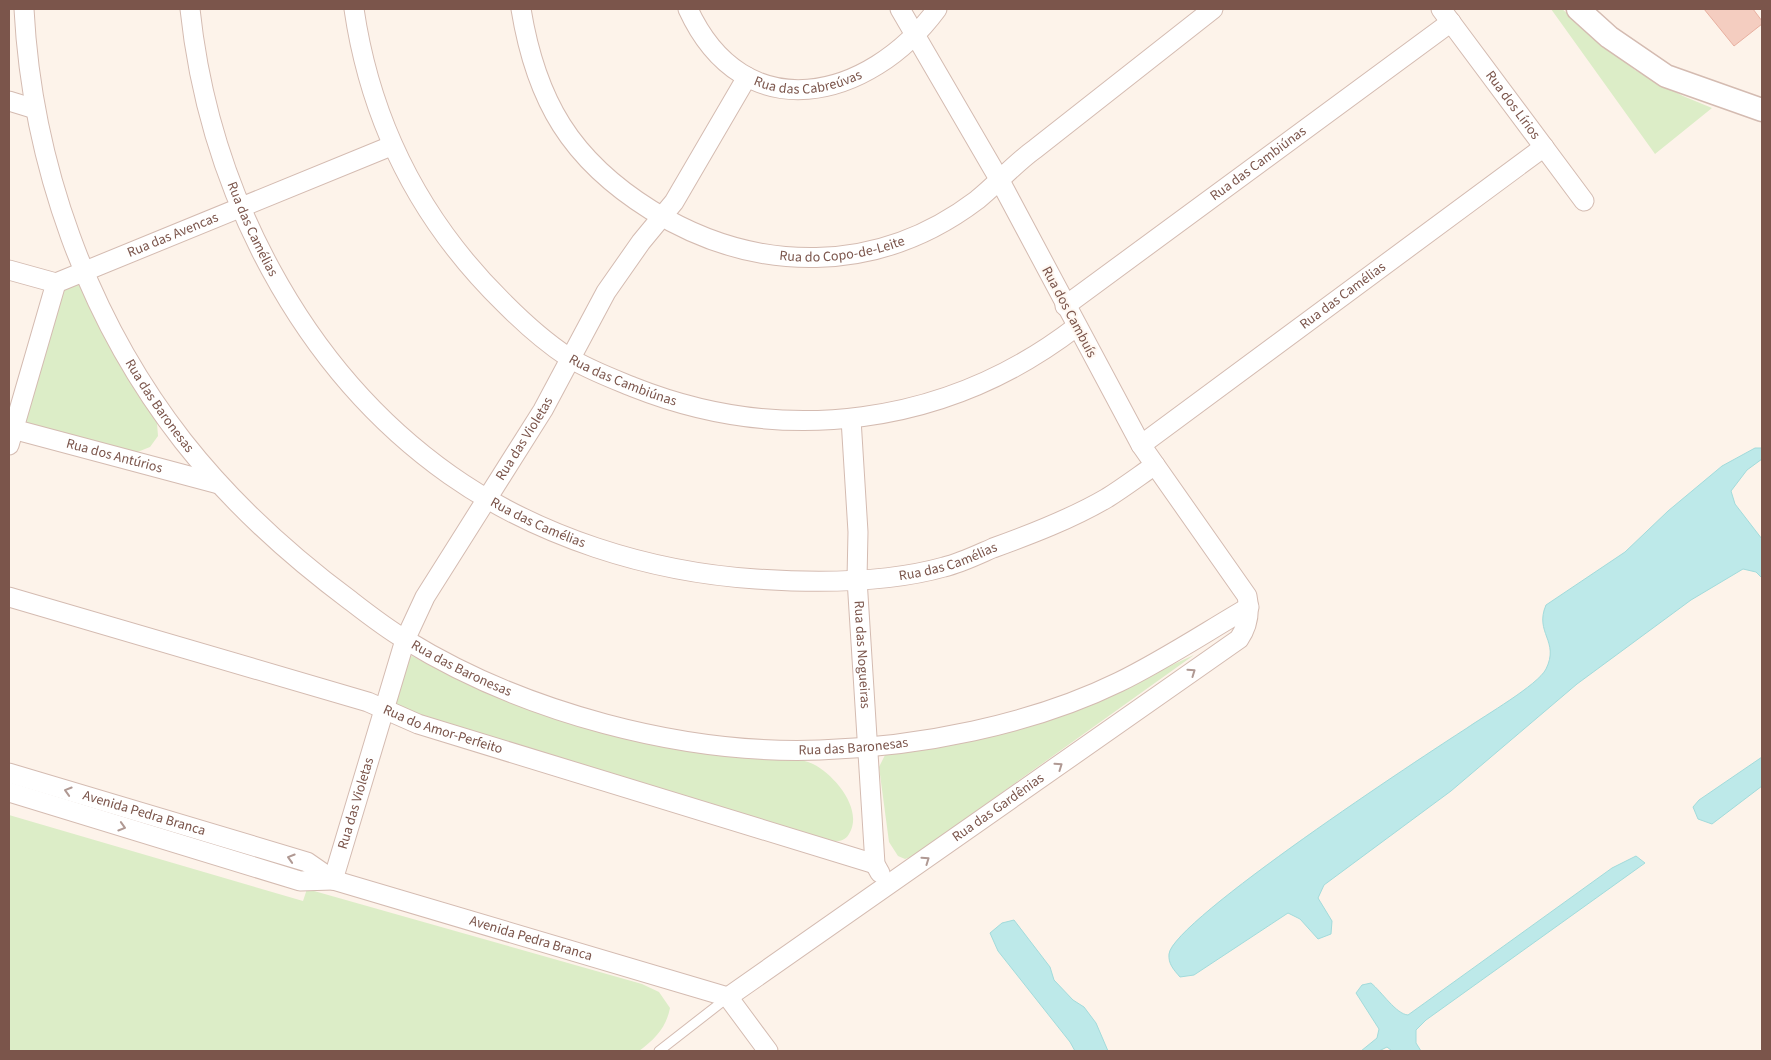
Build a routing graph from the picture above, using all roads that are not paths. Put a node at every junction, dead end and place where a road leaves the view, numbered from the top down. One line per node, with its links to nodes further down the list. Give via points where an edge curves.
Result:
1 (24, 9): 14 (street, Rua das Baronesas)
2 (190, 9): 20 (street, Rua das Camélias, via 207,108 218,147)
3 (354, 9): 16 (street, Rua das Cambiúnas, via 366,70)
4 (521, 9): 21 (street, Rua do Copo-de-Leite, via 532,63 565,132 600,173)
5 (688, 9): 12 (street, Rua das Cabreúvas, via 718,53)
6 (900, 9): 11 (street, Rua dos Cambuís)
7 (937, 9): 11 (street, Rua das Cabreúvas)
8 (1213, 9): 18 (street, Rua do Copo-de-Leite)
9 (1578, 9): 15 (street, via 1609,37 1666,76)
10 (1446, 16): 17 (street, Rua dos Lírios); 25 (street, Rua das Cambiúnas)
11 (915, 36): 12 (street, Rua das Cabreúvas, via 875,66 840,84 801,91 781,89); 18 (street, Rua dos Cambuís)
12 (747, 77): 21 (street, Rua das Violetas, via 691,174)
13 (9, 101): 14 (street)
14 (35, 108): 23 (street, Rua das Baronesas, via 55,191)
15 (1762, 110)
16 (391, 146): 20 (street, Rua das Avencas); 27 (street, Rua das Cambiúnas, via 429,212 459,255 515,314)
17 (1544, 147): 19 (street, Rua dos Lírios); 30 (street, Rua das Camélias)
18 (999, 179): 21 (street, Rua do Copo-de-Leite, via 977,200 917,237 868,252 818,259 740,248 702,237); 25 (street, Rua dos Cambuís)
19 (1584, 201)
20 (242, 208): 23 (street, Rua das Avencas); 33 (street, Rua das Camélias, via 295,310 349,384 414,446 450,475)
21 (662, 216): 27 (street, Rua das Violetas, via 606,292)
22 (9, 270): 24 (street)
23 (85, 271): 24 (street, Rua das Avencas); 32 (street, Rua das Baronesas, via 126,354 156,403)
24 (56, 284): 29 (street)
25 (1066, 306): 26 (street, Rua dos Cambuís)
26 (1076, 327): 28 (street, Rua das Cambiúnas, via 1049,348 1013,368 951,396 886,414); 30 (street, Rua dos Cambuís)
27 (569, 358): 28 (street, Rua das Cambiúnas, via 658,396 706,409 786,420); 33 (street, Rua das Violetas, via 543,410)
28 (851, 419): 34 (street, Rua das Nogueiras, via 858,532)
29 (10, 434): 32 (street, Rua dos Antúrios)
30 (1141, 445): 31 (street, Rua dos Cambuís)
31 (1155, 465): 34 (street, Rua das Camélias, via 1108,497 1064,520 995,548 945,567); 36 (street, Rua dos Cambuís, via 1243,590)
32 (219, 484): 37 (street, Rua das Baronesas, via 281,544)
33 (488, 498): 34 (street, Rua das Camélias, via 566,535 646,562 733,578 778,581); 37 (street, Rua das Violetas, via 425,597)
34 (857, 579): 39 (street, Rua das Nogueiras)
35 (9, 597): 38 (street, Rua do Amor-Perfeito)
36 (1249, 607): 39 (street, Rua das Baronesas, via 1120,682 1078,699 977,730); 44 (street, Rua das Gardênias, one-way to 36, via 1239,639 1245,630)
37 (405, 640): 38 (street, Rua das Violetas); 39 (street, Rua das Baronesas, via 503,688 557,709 676,740 749,748 817,750)
38 (384, 708): 42 (street, Rua do Amor-Perfeito, via 418,724); 43 (street, Rua das Violetas)
39 (866, 747): 42 (street, Rua das Nogueiras)
40 (9, 773): 43 (street, Avenida Pedra Branca, one-way to 40, via 307,862)
41 (9, 792): 43 (street, Avenida Pedra Branca, one-way to 43, via 300,881)
42 (875, 864): 44 (street, Rua das Nogueiras)
43 (333, 880): 45 (street, Avenida Pedra Branca)
44 (886, 888): 45 (street, Rua das Gardênias)
45 (728, 997): 46 (lane); 47 (street)
46 (658, 1051)
47 (768, 1051)

